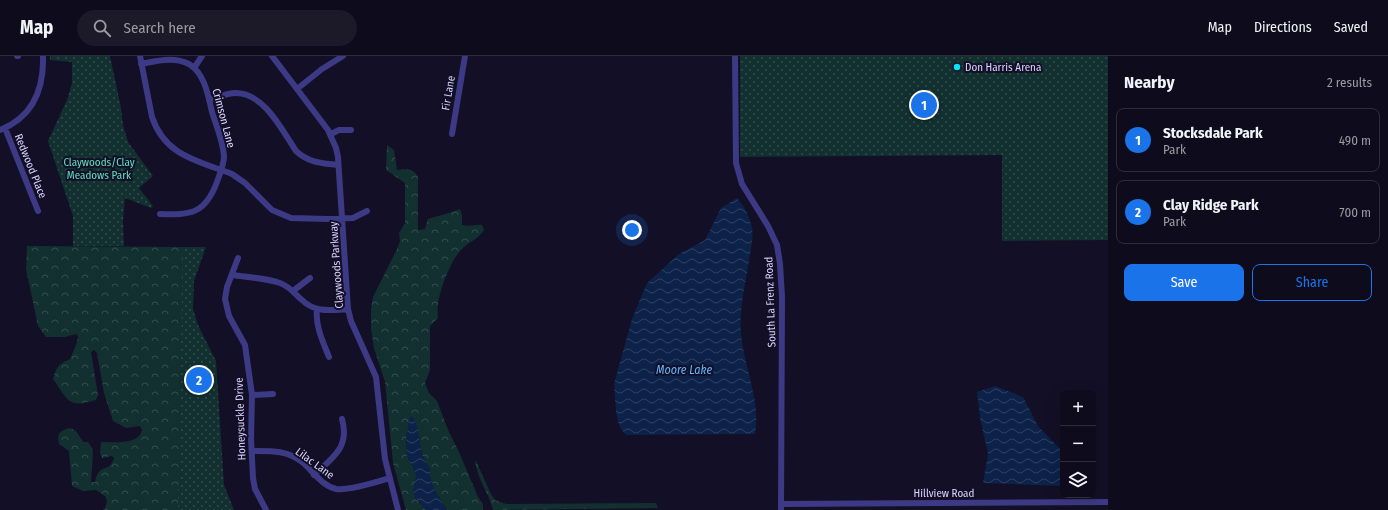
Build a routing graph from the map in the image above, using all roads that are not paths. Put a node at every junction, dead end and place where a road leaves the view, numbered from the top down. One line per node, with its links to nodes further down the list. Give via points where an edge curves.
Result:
1 (43, 56): 12 (street, via 44,68 35,101 30,110 18,121)
2 (140, 56): 8 (street)
3 (202, 56): 9 (street)
4 (272, 56): 10 (street, Claywoods Parkway)
5 (343, 56): 10 (street, via 322,69)
6 (465, 56): 15 (street, Fir Lane)
7 (735, 56): 36 (street, South La Frenz Road, via 736,152 739,174 747,193 773,236 780,264)
8 (141, 64): 9 (street, via 172,59 183,61); 17 (street, via 152,118 162,139 179,154)
9 (194, 68): 11 (street, Crimson Lane, via 202,78)
10 (297, 90): 14 (street, Claywoods Parkway)
11 (209, 100): 16 (street, via 236,93 254,98 265,106 301,155 317,163); 17 (street, Crimson Lane, via 223,150)
12 (3, 129): 18 (street, Redwood Place)
13 (351, 130): 14 (street, via 339,130)
14 (330, 134): 16 (street, Claywoods Parkway, via 336,148)
15 (452, 134)
16 (338, 165): 21 (street, Claywoods Parkway)
17 (221, 170): 20 (street, Crimson Lane, via 213,193 201,207 188,213); 21 (street, via 238,178 268,206 284,216 297,219)
18 (38, 211)
19 (367, 211): 21 (street, via 353,218)
20 (160, 214)
21 (342, 218): 27 (street, Claywoods Parkway)
22 (238, 258): 23 (street, Honeysuckle Drive)
23 (232, 275): 25 (street, via 265,279); 30 (street, Honeysuckle Drive, via 225,298 226,308 245,345)
24 (310, 278): 25 (street)
25 (293, 291): 26 (street, via 303,302)
26 (317, 309): 27 (street); 28 (street, via 318,330)
27 (348, 309): 34 (street, Claywoods Parkway, via 376,377 385,459)
28 (329, 358)
29 (273, 394): 30 (street)
30 (252, 395): 32 (street, Honeysuckle Drive)
31 (342, 419): 33 (street, via 345,429 339,451)
32 (252, 452): 33 (street, Lilac Lane, via 278,451 292,456); 37 (street, Honeysuckle Drive, via 255,489)
33 (314, 475): 34 (street, Lilac Lane, via 336,489)
34 (390, 478): 38 (street, Claywoods Parkway)
35 (1108, 502): 36 (street, Hillview Road)
36 (781, 507)
37 (266, 510)
38 (398, 510)

